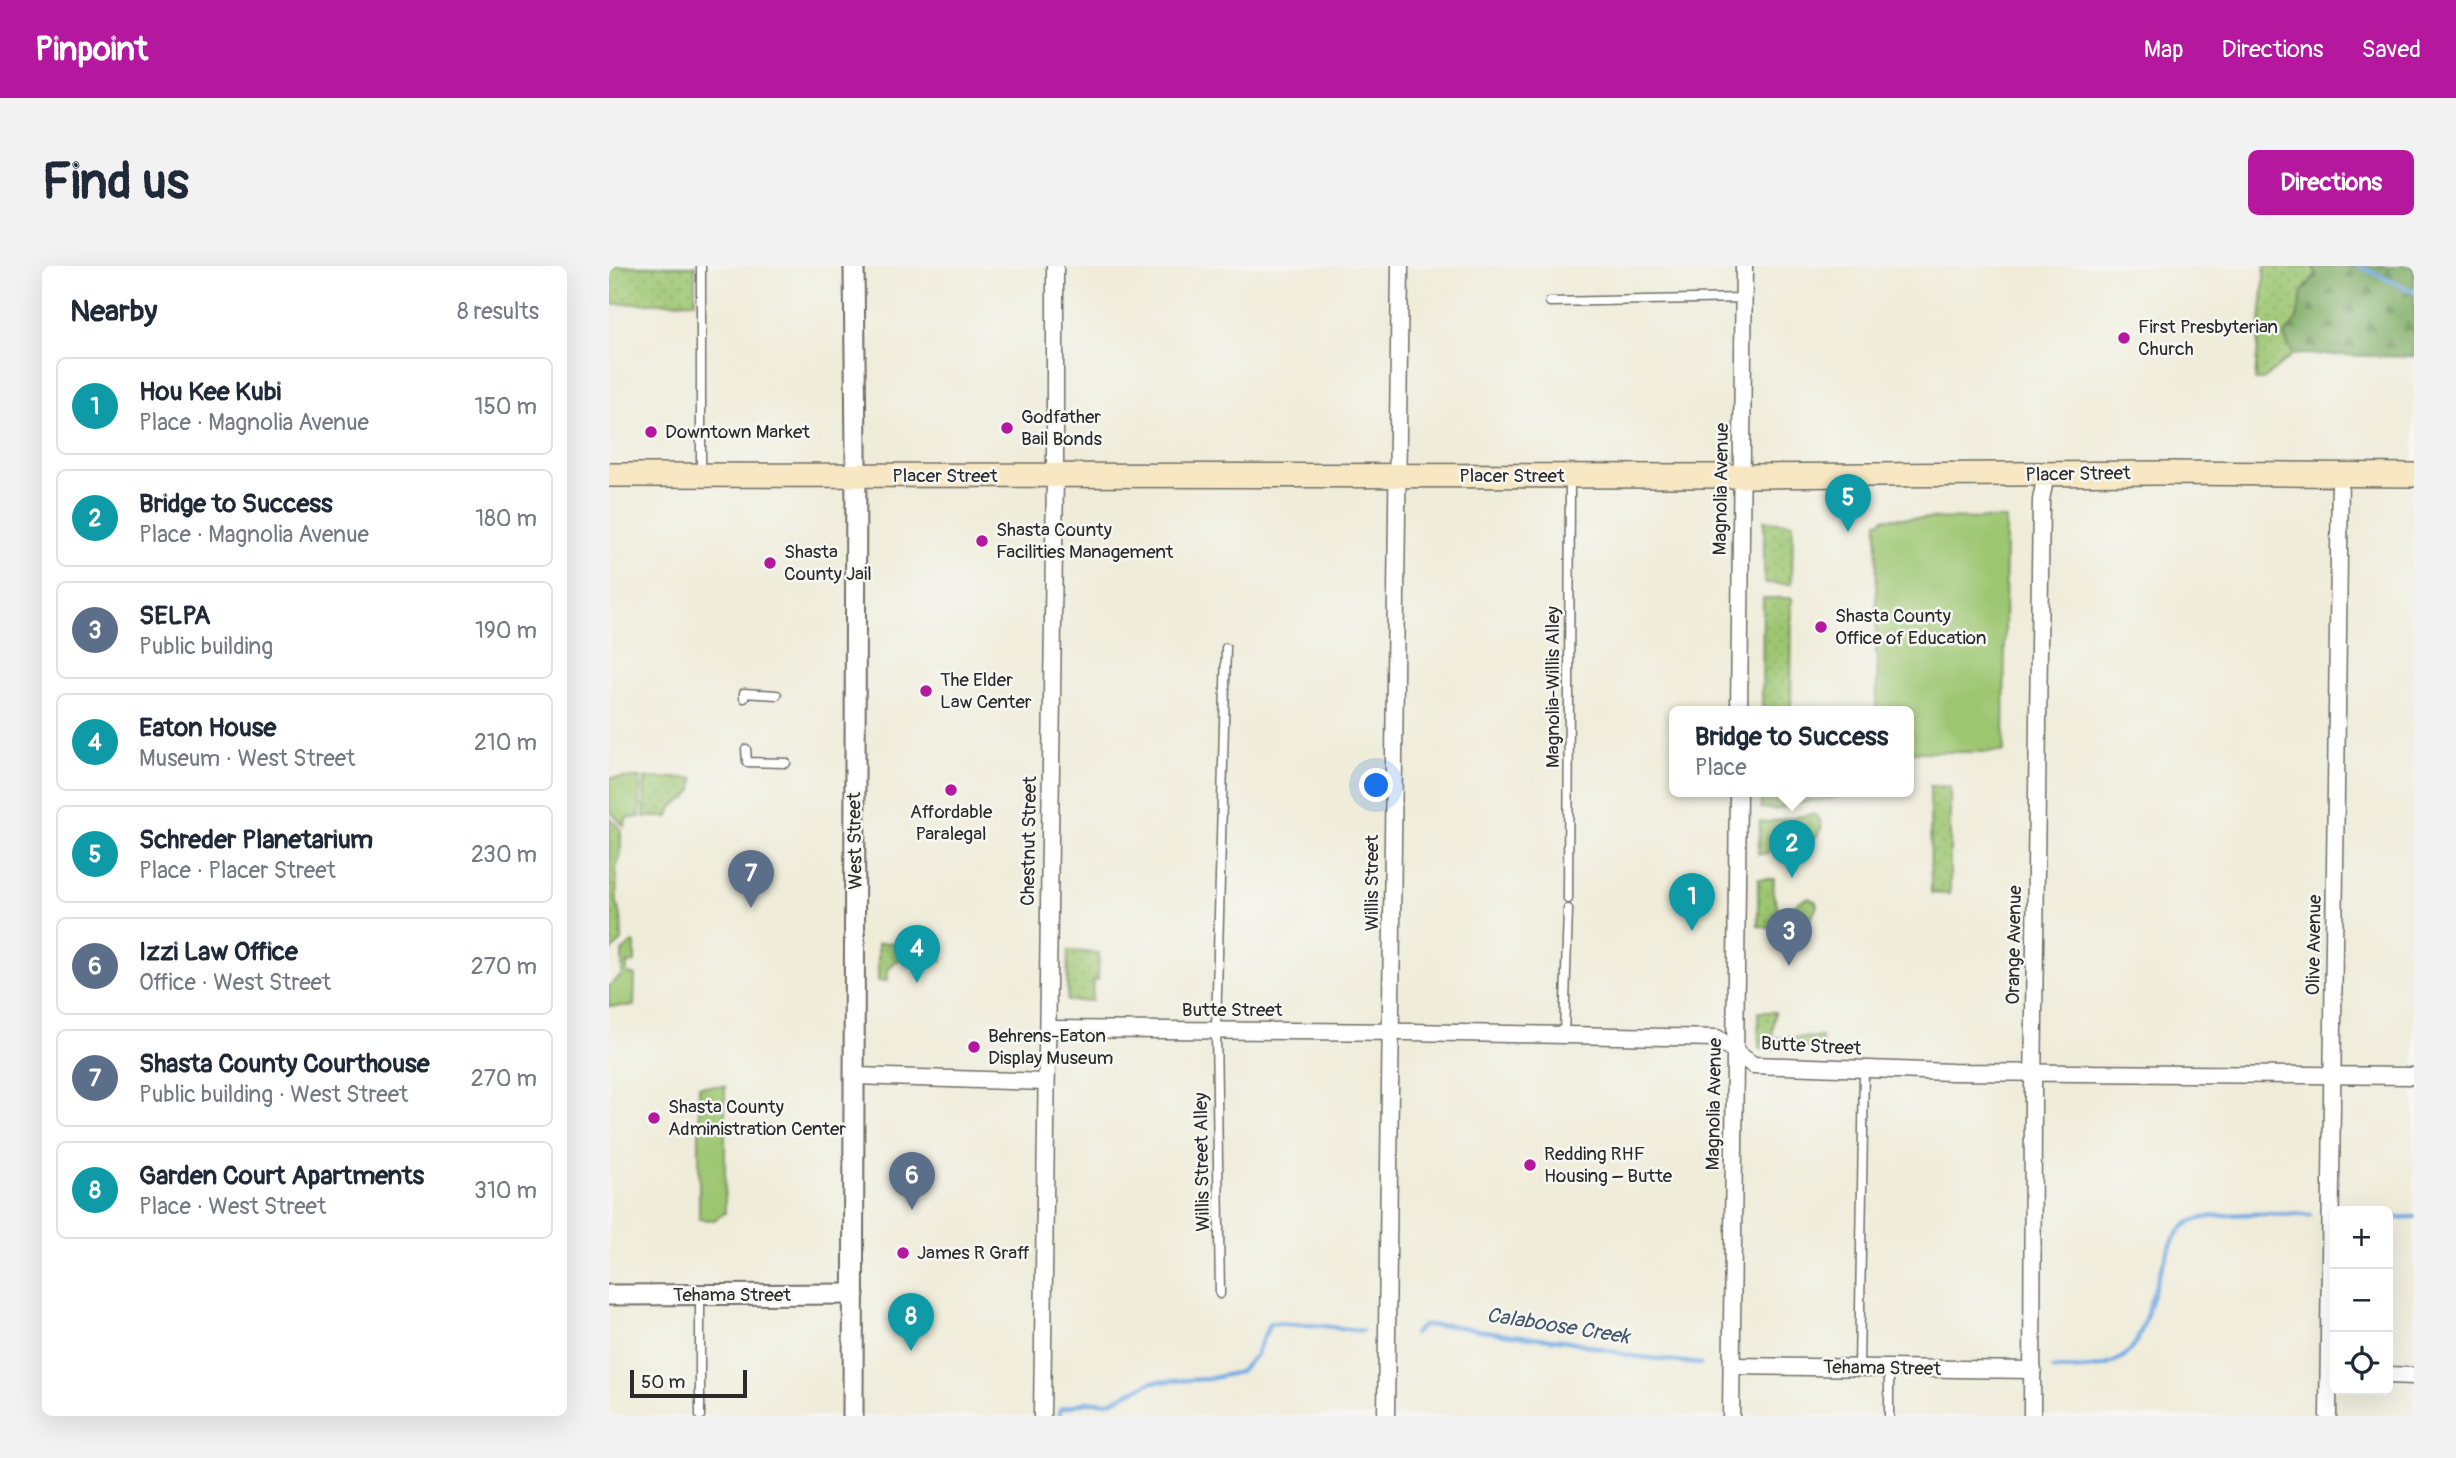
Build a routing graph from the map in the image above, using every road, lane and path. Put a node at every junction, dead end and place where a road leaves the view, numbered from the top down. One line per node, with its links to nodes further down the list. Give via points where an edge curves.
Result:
1 (701, 266): 9 (lane)
2 (854, 266): 10 (street, West Street)
3 (1055, 266): 14 (street, Chestnut Street)
4 (1400, 266): 15 (street, Willis Street)
5 (1744, 266): 6 (street, Magnolia Avenue)
6 (1744, 298): 7 (lane); 17 (street, Magnolia Avenue)
7 (1550, 302)
8 (609, 475): 9 (main road, Placer Street)
9 (701, 475): 10 (main road, Placer Street)
10 (856, 475): 14 (main road, Placer Street); 35 (street, West Street)
11 (2046, 475): 12 (main road, Placer Street); 17 (main road, Placer Street); 33 (street, Orange Avenue, via 2041,500)
12 (2340, 475): 13 (main road, Placer Street); 34 (street, Olive Avenue)
13 (2414, 475)
14 (1055, 476): 15 (main road, Placer Street); 27 (street, Chestnut Street)
15 (1397, 476): 16 (main road, Placer Street); 29 (street, Willis Street)
16 (1570, 476): 17 (main road, Placer Street); 25 (lane, Magnolia-Willis Alley)
17 (1742, 476): 21 (street, Magnolia Avenue)
18 (1226, 648): 28 (lane, Willis Street Alley)
19 (776, 695): 20 (lane, via 744,693)
20 (744, 698)
21 (1739, 706)
22 (746, 749): 23 (lane, via 747,762)
23 (786, 763)
24 (1738, 797): 31 (street, Magnolia Avenue)
25 (1568, 899)
26 (1568, 909): 30 (lane)
27 (1048, 1029): 28 (street, Butte Street); 37 (street, Chestnut Street)
28 (1216, 1030): 29 (street, Butte Street); 40 (lane, Willis Street Alley)
29 (1392, 1031): 30 (street, Butte Street); 53 (street, Willis Street)
30 (1564, 1035): 31 (street, Butte Street, via 1720,1038)
31 (1736, 1050): 32 (street, Butte Street, via 1753,1065); 43 (street, Magnolia Avenue)
32 (1864, 1070): 33 (street, Butte Street); 44 (lane)
33 (2033, 1073): 34 (street, Butte Street); 46 (street, Orange Avenue)
34 (2333, 1075): 36 (street, Butte Street); 42 (street, Olive Avenue)
35 (855, 1076): 37 (street); 39 (street, West Street)
36 (2414, 1076)
37 (1047, 1082): 52 (street, Chestnut Street)
38 (609, 1294): 41 (street, Tehama Street)
39 (854, 1294): 41 (street, Tehama Street); 51 (street, West Street)
40 (1220, 1294)
41 (700, 1295): 50 (lane)
42 (2332, 1332)
43 (1732, 1366): 44 (street, Tehama Street); 54 (street, Magnolia Avenue)
44 (1860, 1367): 45 (street, Tehama Street)
45 (1889, 1368): 46 (street, Tehama Street); 55 (lane)
46 (2033, 1370): 56 (street, Orange Avenue)
47 (2393, 1375): 48 (street)
48 (2414, 1376)
49 (2330, 1395): 57 (street, Olive Avenue)
50 (700, 1416)
51 (853, 1416)
52 (1042, 1416)
53 (1386, 1416)
54 (1731, 1416)
55 (1889, 1416)
56 (2032, 1416)
57 (2328, 1416)

